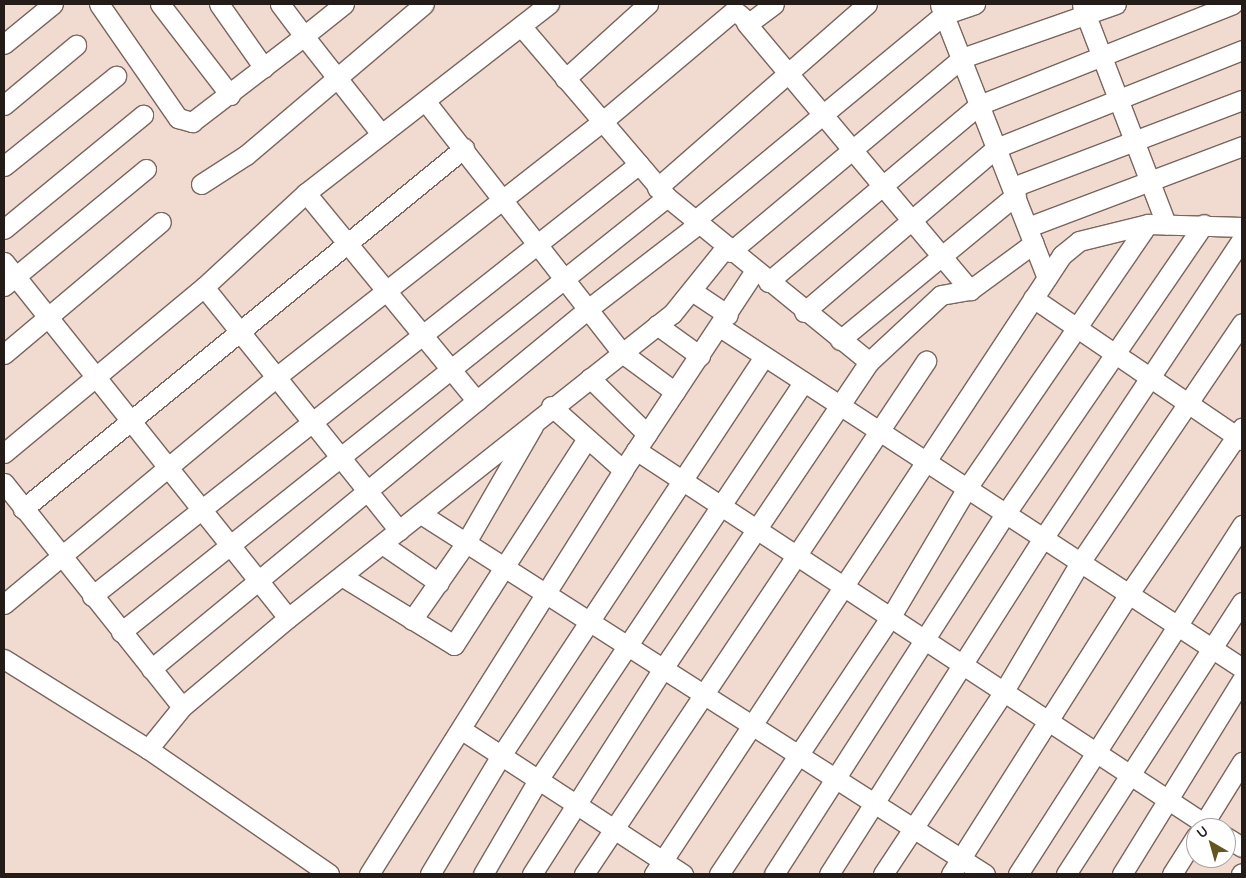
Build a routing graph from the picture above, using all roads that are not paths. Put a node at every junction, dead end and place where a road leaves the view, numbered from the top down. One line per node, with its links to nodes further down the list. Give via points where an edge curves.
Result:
1 (53, 4): 20 (street)
2 (99, 4): 30 (street, via 178,118 192,122)
3 (160, 4): 30 (street)
4 (219, 4): 25 (street)
5 (280, 4): 19 (street)
6 (344, 4): 19 (street)
7 (424, 4): 28 (street)
8 (648, 4): 29 (street)
9 (774, 4): 17 (street)
10 (867, 4): 26 (street)
11 (975, 4): 15 (street)
12 (1116, 4): 16 (street)
13 (1233, 4): 23 (street)
14 (544, 5): 18 (street)
15 (941, 9): 24 (street); 37 (street)
16 (1084, 10): 23 (street); 24 (street)
17 (737, 12): 26 (street); 38 (street)
18 (521, 26): 29 (street); 33 (street)
19 (304, 36): 25 (street); 28 (street)
20 (4, 44)
21 (76, 45): 34 (street)
22 (1242, 50): 31 (street)
23 (1103, 55): 31 (street); 35 (street)
24 (962, 58): 35 (street); 44 (street)
25 (264, 68): 30 (street)
26 (787, 72): 37 (street); 52 (street)
27 (116, 76): 46 (street)
28 (336, 77): 39 (street); 48 (street, via 246,155)
29 (565, 78): 38 (street)
30 (230, 95)
31 (1118, 99): 40 (street); 43 (street)
32 (1242, 100): 40 (street)
33 (426, 102): 39 (street); 42 (street)
34 (4, 105)
35 (978, 105): 43 (street); 49 (street)
36 (143, 115): 61 (street)
37 (823, 117): 44 (street); 57 (street)
38 (603, 122): 45 (street); 54 (street)
39 (381, 134): 53 (street)
40 (1133, 143): 50 (street); 51 (street)
41 (1242, 146): 50 (street)
42 (464, 148): 54 (street); 64 (street)
43 (996, 148): 51 (street); 55 (street)
44 (853, 150): 49 (street); 66 (street)
45 (639, 164): 52 (street); 65 (street)
46 (4, 166)
47 (146, 169): 72 (street)
48 (202, 184)
49 (881, 184): 55 (street); 69 (street)
50 (1148, 184): 58 (street); 62 (street)
51 (1014, 191): 62 (street); 67 (street)
52 (662, 192): 57 (street); 71 (street)
53 (306, 193): 64 (street); 73 (street)
54 (502, 198): 65 (street); 74 (street)
55 (910, 219): 67 (street); 79 (street)
56 (161, 222): 80 (street)
57 (695, 223): 66 (street); 78 (street)
58 (1157, 224): 59 (street); 70 (street, via 1079,240); 84 (street)
59 (1204, 224): 60 (street); 90 (street)
60 (1242, 227)
61 (4, 229)
62 (1031, 235): 70 (street); 75 (street)
63 (1242, 239): 99 (street)
64 (347, 240): 74 (street); 85 (street)
65 (536, 242): 71 (street); 86 (street)
66 (727, 250): 69 (street); 76 (street)
67 (942, 255): 75 (street); 87 (street)
68 (4, 262): 72 (street)
69 (761, 277): 79 (street); 81 (street)
70 (1047, 278): 77 (street)
71 (566, 280): 78 (street); 95 (street)
72 (10, 282): 80 (street)
73 (204, 287): 85 (street); 96 (street)
74 (387, 289): 86 (street); 97 (street)
75 (970, 290): 94 (street, via 942,295)
76 (692, 291): 81 (street); 83 (street)
77 (1033, 298): 84 (street); 115 (street)
78 (588, 309): 88 (street); 102 (street)
79 (804, 312): 87 (street)
80 (50, 318): 89 (street); 96 (street)
81 (724, 321): 91 (street); 92 (street)
82 (1242, 323): 103 (street)
83 (657, 325): 88 (street); 91 (street)
84 (1075, 328): 90 (street); 120 (street)
85 (238, 331): 97 (street); 106 (street)
86 (424, 331): 95 (street); 107 (street)
87 (840, 340): 94 (street)
88 (621, 352): 98 (street); 101 (street)
89 (4, 354)
90 (1114, 355): 99 (street); 125 (street)
91 (700, 356): 101 (street)
92 (764, 357): 100 (street); 118 (street)
93 (926, 361): 108 (street)
94 (869, 362): 104 (street)
95 (454, 368): 102 (street); 114 (street)
96 (96, 376): 106 (street); 113 (street)
97 (275, 378): 107 (street); 116 (street)
98 (590, 378): 105 (street); 109 (street)
99 (1151, 379): 103 (street); 130 (street)
100 (803, 383): 104 (street); 123 (street)
101 (675, 392): 109 (street)
102 (477, 402): 121 (street)
103 (1188, 404): 110 (street); 136 (street)
104 (841, 406): 108 (street); 129 (street)
105 (545, 411): 111 (street); 126 (street); 133 (street)
106 (132, 421): 116 (street); 124 (street)
107 (310, 423): 114 (street); 122 (street)
108 (879, 432): 115 (street); 135 (street)
109 (647, 434): 112 (street)
110 (1240, 435): 143 (street)
111 (586, 440): 117 (street); 137 (street)
112 (636, 450): 117 (street); 118 (street)
113 (4, 453)
114 (339, 460): 121 (street); 131 (street)
115 (924, 460): 120 (street); 141 (street)
116 (172, 468): 122 (street); 134 (street)
117 (623, 470): 142 (street)
118 (682, 481): 123 (street); 150 (street)
119 (4, 483): 124 (street)
120 (967, 488): 125 (street); 148 (street)
121 (367, 492): 128 (street); 139 (street)
122 (204, 507): 131 (street); 144 (street)
123 (722, 509): 129 (street); 154 (street)
124 (23, 510): 134 (street)
125 (1006, 513): 130 (street); 153 (street)
126 (421, 514): 128 (street); 133 (street)
127 (1242, 525): 151 (street)
128 (399, 530): 132 (street)
129 (753, 531): 135 (street); 158 (street)
130 (1044, 538): 136 (street); 157 (street)
131 (232, 544): 139 (street); 152 (street)
132 (382, 544): 138 (street); 140 (street)
133 (465, 544): 137 (street); 140 (street)
134 (60, 554): 144 (street); 146 (street)
135 (795, 557): 141 (street); 163 (street)
136 (1081, 561): 143 (street); 162 (street)
137 (506, 566): 142 (street); 149 (street, via 454,645)
138 (343, 577): 147 (street); 149 (street)
139 (260, 581): 147 (street); 159 (street)
140 (439, 583): 149 (street)
141 (843, 586): 148 (street); 166 (street)
142 (549, 592): 150 (street); 167 (street)
143 (1130, 592): 151 (street); 165 (street)
144 (92, 596): 152 (street)
145 (1242, 602): 155 (street)
146 (4, 604)
147 (288, 618): 164 (street)
148 (890, 618): 153 (street); 170 (street)
149 (412, 620)
150 (590, 620): 154 (street); 171 (street)
151 (1176, 623): 155 (street); 169 (street)
152 (121, 632): 159 (street)
153 (925, 639): 157 (street); 175 (street)
154 (628, 643): 158 (street); 174 (street)
155 (1212, 647): 160 (street); 173 (street)
156 (4, 659): 168 (street)
157 (964, 666): 162 (street); 178 (street)
158 (664, 667): 163 (street); 177 (street)
159 (151, 668): 164 (street)
160 (1242, 668)
161 (1242, 680): 176 (street)
162 (1004, 691): 165 (street); 181 (street)
163 (704, 694): 166 (street); 182 (street)
164 (182, 707): 168 (street)
165 (1051, 722): 169 (street); 184 (street)
166 (750, 726): 170 (street); 185 (street)
167 (462, 730): 171 (street); 186 (street)
168 (148, 749): 187 (street)
169 (1096, 752): 173 (street); 198 (street)
170 (797, 754): 175 (street); 193 (street)
171 (500, 756): 174 (street); 188 (street)
172 (1242, 762): 180 (street)
173 (1132, 775): 176 (street); 199 (street)
174 (538, 780): 177 (street); 189 (street)
175 (836, 780): 178 (street); 194 (street)
176 (1170, 800): 179 (street); 200 (street)
177 (577, 804): 182 (street); 190 (street)
178 (874, 804): 181 (street); 195 (street)
179 (1190, 818)
180 (1209, 818)
181 (914, 827): 184 (street); 196 (street)
182 (613, 828): 185 (street); 191 (street)
183 (1186, 854): 201 (street)
184 (956, 867): 197 (street)
185 (658, 868): 192 (street)
186 (378, 871)
187 (329, 874)
188 (430, 874)
189 (483, 874)
190 (532, 874)
191 (584, 874)
192 (683, 874)
193 (719, 874)
194 (774, 874)
195 (829, 874)
196 (883, 874)
197 (985, 874)
198 (1018, 874)
199 (1066, 874)
200 (1122, 874)
201 (1172, 874)

